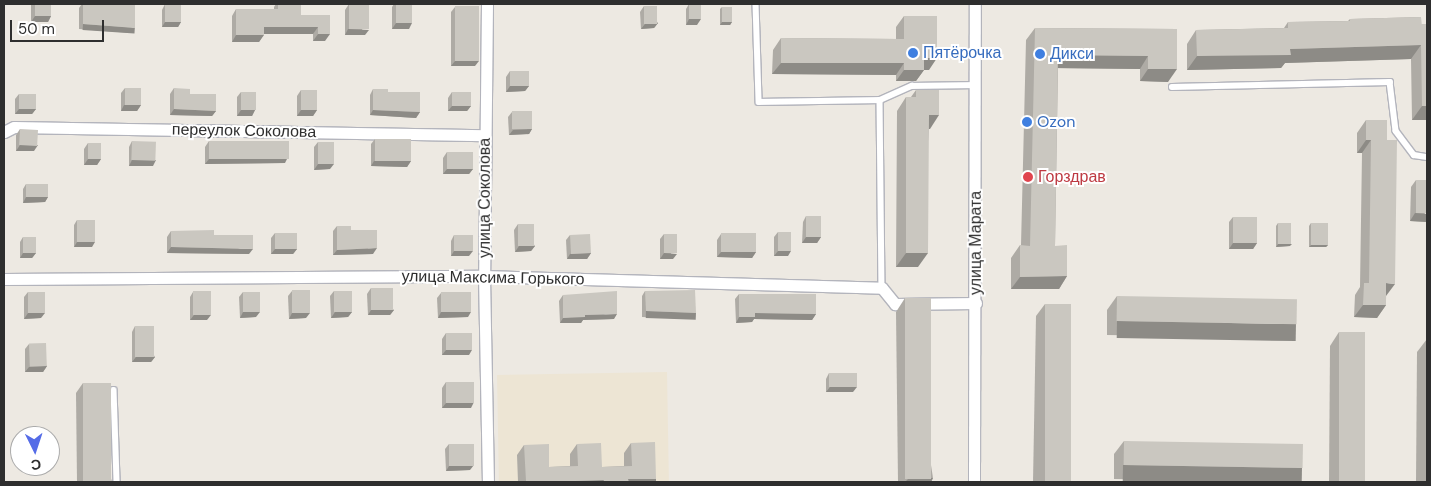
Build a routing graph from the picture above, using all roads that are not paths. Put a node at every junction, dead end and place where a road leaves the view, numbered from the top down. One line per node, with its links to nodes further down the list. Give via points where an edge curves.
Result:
1 (487, 4): 8 (street, улица Соколова)
2 (756, 4): 6 (lane, via 758,102)
3 (975, 4): 4 (street, улица Марата)
4 (976, 84): 6 (lane, via 912,86); 13 (street, улица Марата)
5 (1172, 87): 9 (lane, via 1390,82 1396,131 1414,155)
6 (880, 100): 12 (lane)
7 (4, 132): 8 (street, переулок Соколова, via 14,126)
8 (485, 135): 10 (street, улица Соколова)
9 (1427, 157)
10 (484, 276): 11 (street, улица Максима Горького); 12 (street, улица Максима Горького); 16 (street, улица Соколова)
11 (4, 279)
12 (882, 288): 13 (street, via 895,304)
13 (976, 303): 17 (street, улица Марата)
14 (114, 390): 15 (lane)
15 (117, 482)
16 (488, 482)
17 (974, 482)

